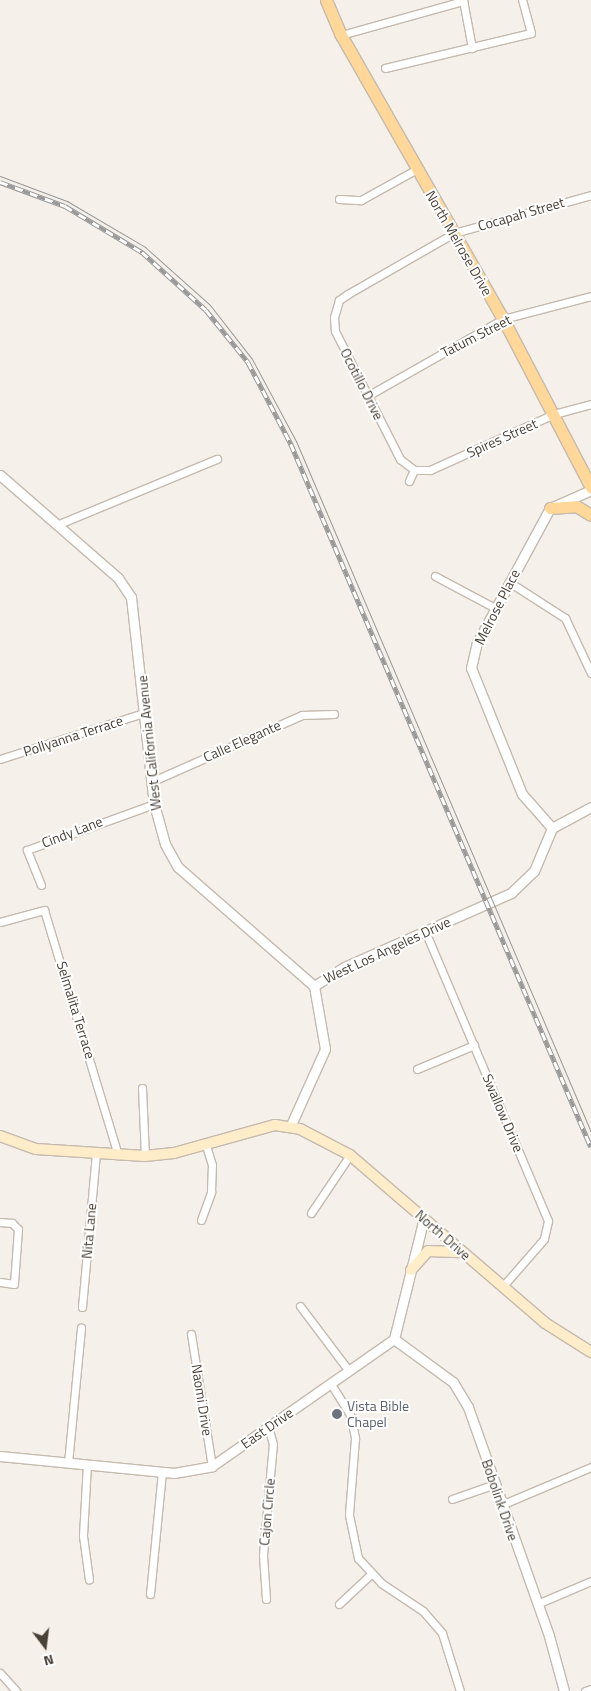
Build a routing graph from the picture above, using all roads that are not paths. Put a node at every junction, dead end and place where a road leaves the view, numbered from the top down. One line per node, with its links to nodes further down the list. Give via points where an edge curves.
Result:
1 (326, 0): 4 (main road, North Melrose Drive)
2 (522, 0): 5 (street, via 531,34)
3 (463, 1): 4 (street); 5 (street)
4 (341, 35): 7 (main road, North Melrose Drive)
5 (472, 48): 6 (street)
6 (385, 68)
7 (417, 169): 9 (street, via 361,200); 10 (main road, North Melrose Drive)
8 (591, 195): 10 (street, Cocapah Street)
9 (339, 199)
10 (454, 233): 11 (street, Cocapah Street); 13 (main road, North Melrose Drive)
11 (348, 294): 14 (street, Ocotillo Drive, via 339,300 336,330)
12 (591, 296): 13 (street, Tatum Street)
13 (503, 319): 14 (street, Tatum Street); 16 (main road, North Melrose Drive)
14 (369, 395): 18 (street, Ocotillo Drive, via 400,460)
15 (591, 404): 16 (street, Spires Street)
16 (554, 414): 18 (street, Spires Street, via 430,470); 21 (main road, North Melrose Drive)
17 (217, 459): 24 (street)
18 (414, 470): 20 (street)
19 (0, 475): 24 (street, West California Avenue)
20 (409, 481)
21 (591, 488): 22 (street)
22 (550, 508): 23 (main road, via 576,506); 26 (street, Melrose Place)
23 (591, 515)
24 (59, 524): 29 (street, West California Avenue, via 118,578 131,598)
25 (435, 576): 27 (street)
26 (509, 582): 27 (street, Melrose Place); 28 (street, via 565,618)
27 (496, 608): 35 (street, Melrose Place, via 477,643 472,668 476,688 522,794)
28 (591, 673)
29 (146, 712): 31 (street, Pollyanna Terrace); 32 (street, West California Avenue)
30 (334, 714): 32 (street, Calle Elegante, via 302,715)
31 (0, 759)
32 (153, 781): 33 (street, West California Avenue)
33 (154, 804): 36 (street, Cindy Lane, via 27,850); 39 (street, West California Avenue, via 165,844 178,867)
34 (591, 807): 35 (street)
35 (552, 828): 38 (street, West Los Angeles Drive, via 534,871 520,887)
36 (40, 885)
37 (0, 922): 47 (street, Selmalita Terrace, via 44,910)
38 (425, 932): 39 (street, West Los Angeles Drive); 40 (street, Swallow Drive)
39 (314, 986): 43 (street, West Los Angeles Drive, via 326,1049)
40 (474, 1045): 41 (street); 57 (street, Swallow Drive, via 548,1221 544,1239)
41 (417, 1069)
42 (142, 1088): 49 (street)
43 (290, 1127): 45 (main road, via 255,1129); 48 (main road, North Drive)
44 (0, 1136): 46 (main road, via 36,1149)
45 (206, 1145): 49 (main road); 52 (street, via 212,1165 211,1192)
46 (96, 1154): 47 (main road); 59 (street, Nita Lane)
47 (118, 1155): 49 (main road)
48 (350, 1155): 50 (street); 51 (main road, North Drive)
49 (144, 1156)
50 (310, 1213)
51 (424, 1218): 54 (main road, North Drive); 55 (street)
52 (201, 1220)
53 (0, 1222): 56 (street, via 12,1223 18,1229 14,1284)
54 (464, 1252): 55 (main road, via 450,1248 428,1251); 57 (main road, North Drive)
55 (411, 1270): 62 (street)
56 (0, 1282)
57 (503, 1286): 63 (main road, North Drive, via 545,1323)
58 (300, 1306): 64 (street)
59 (82, 1307)
60 (81, 1328): 68 (street)
61 (191, 1334): 70 (street, Naomi Drive)
62 (394, 1339): 64 (street, East Drive); 73 (street, Bobolink Drive, via 452,1382 468,1406)
63 (591, 1352)
64 (349, 1371): 65 (street, East Drive)
65 (331, 1384): 66 (street, East Drive); 76 (street, via 350,1414 355,1438 350,1532 358,1558)
66 (268, 1427): 70 (street, East Drive); 80 (street, Cajon Circle, via 273,1444 264,1555)
67 (0, 1456): 68 (street, East Drive)
68 (68, 1463): 69 (street, East Drive)
69 (87, 1464): 72 (street, East Drive); 77 (street, via 82,1536)
70 (212, 1466): 72 (street, East Drive)
71 (591, 1467): 75 (street)
72 (162, 1472): 79 (street)
73 (495, 1484): 74 (street); 75 (street, Bobolink Drive)
74 (452, 1499)
75 (501, 1506): 82 (street, Bobolink Drive)
76 (372, 1574): 81 (street); 86 (street, via 423,1611 442,1633)
77 (89, 1580)
78 (591, 1581): 82 (street)
79 (150, 1594)
80 (266, 1598)
81 (339, 1604)
82 (537, 1604): 87 (street, Bobolink Drive)
83 (3, 1675): 85 (street)
84 (591, 1689): 88 (street)
85 (16, 1691)
86 (459, 1691)
87 (564, 1691)
88 (585, 1691)

